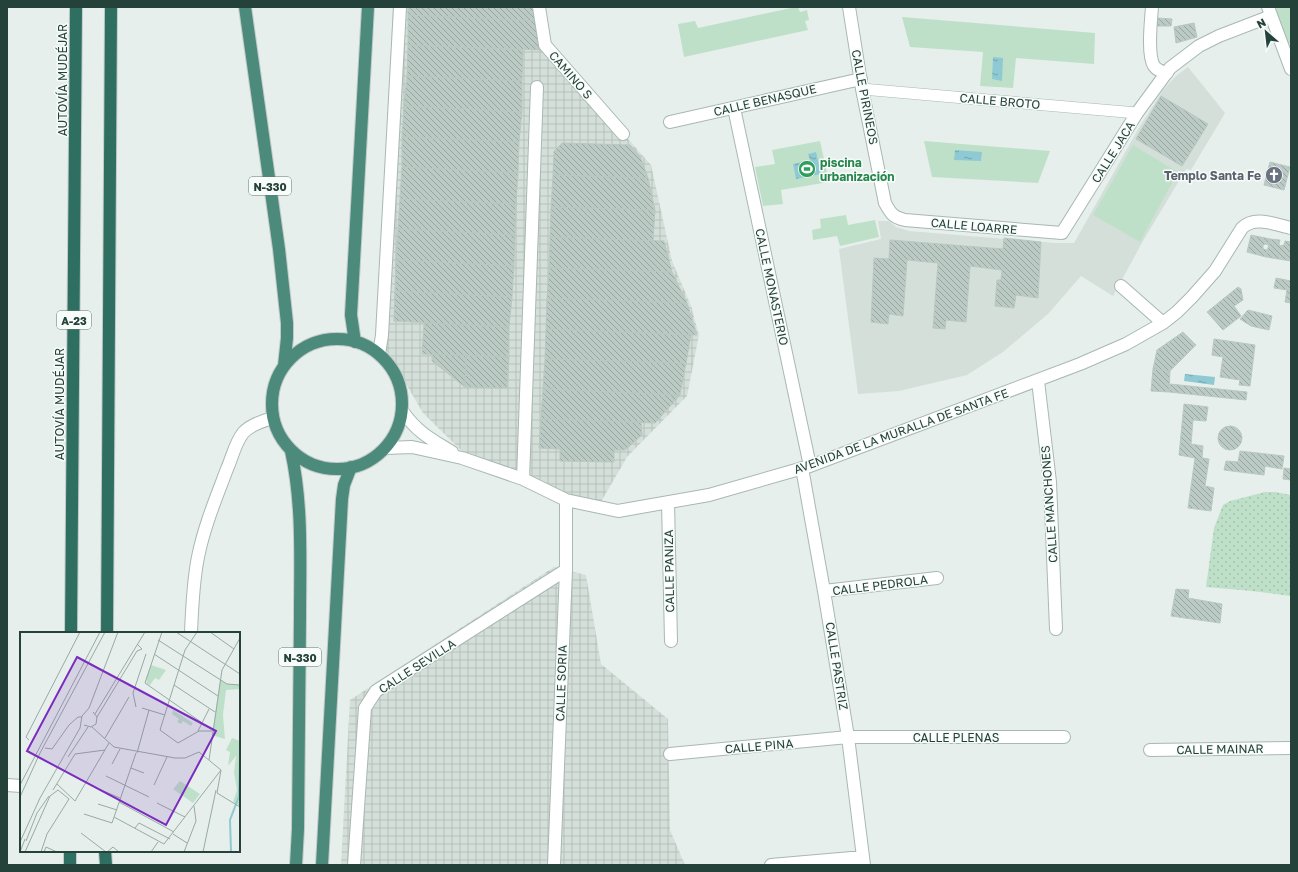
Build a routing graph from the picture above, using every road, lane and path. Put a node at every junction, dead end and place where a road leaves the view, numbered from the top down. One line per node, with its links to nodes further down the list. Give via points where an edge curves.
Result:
1 (76, 7): 41 (highway, AUTOVÍA MUDÉJAR / A-23)
2 (111, 7): 42 (highway, A-23)
3 (245, 7): 25 (highway, N-330, via 279,249 287,338)
4 (368, 7): 23 (highway, via 351,315)
5 (400, 7): 24 (street)
6 (539, 7): 17 (street, CAMINO S, via 545,45)
7 (849, 7): 12 (street, CALLE PIRINEOS)
8 (1152, 7): 11 (street, via 1150,58 1154,67 1160,72)
9 (1270, 12): 10 (street); 11 (street, CALLE JACA, via 1199,46)
10 (1291, 69)
11 (1167, 73): 15 (street, CALLE JACA)
12 (862, 84): 14 (street, CALLE BENASQUE); 15 (street, CALLE BROTO); 18 (street, CALLE PIRINEOS, via 885,203)
13 (537, 87): 34 (street)
14 (734, 108): 16 (street, CALLE BENASQUE); 33 (street, CALLE MONASTERIO)
15 (1137, 113): 20 (street, CALLE JACA)
16 (670, 122)
17 (623, 134)
18 (889, 210): 20 (street, CALLE LOARRE, via 896,218 905,220)
19 (1291, 228): 22 (street, AVENIDA DE LA MURALLA DE SANTA FE, via 1256,221 1247,223 1215,271 1177,312)
20 (1062, 233)
21 (1121, 286): 22 (street)
22 (1163, 323): 26 (street, AVENIDA DE LA MURALLA DE SANTA FE, via 1126,344)
23 (355, 342): 24 (highway, N-330); 25 (highway, N-330, via 344,339 311,344)
24 (379, 354): 27 (highway, N-330, via 389,366 398,384)
25 (284, 366): 28 (highway, N-330, via 278,375 272,396)
26 (1038, 380): 33 (street, AVENIDA DE LA MURALLA DE SANTA FE); 40 (street, CALLE MANCHONES, via 1050,482)
27 (402, 412): 29 (highway, N-330, via 397,431); 31 (street, AVENIDA DE LA MURALLA DE SANTA FE, via 422,434)
28 (273, 418): 30 (highway, N-330, via 277,430); 43 (street, via 258,423 243,433 221,484 198,557 193,589)
29 (386, 448): 31 (street, AVENIDA DE LA MURALLA DE SANTA FE, via 412,447); 32 (highway, N-330, via 370,460)
30 (291, 451): 32 (highway, N-330, via 301,459 319,466 338,469); 57 (highway, N-330, via 299,498 300,554)
31 (462, 458): 34 (street, AVENIDA DE LA MURALLA DE SANTA FE)
32 (351, 467): 58 (highway, N-330, via 342,499)
33 (806, 467): 36 (street, AVENIDA DE LA MURALLA DE SANTA FE, via 709,495); 39 (street, CALLE PASTRIZ)
34 (523, 479): 35 (street, AVENIDA DE LA MURALLA DE SANTA FE)
35 (566, 500): 36 (street, AVENIDA DE LA MURALLA DE SANTA FE, via 618,511); 37 (street, CALLE SORIA)
36 (668, 502): 44 (street, CALLE PANIZA)
37 (566, 570): 59 (street, CALLE SEVILLA, via 376,691 365,708); 60 (street, CALLE SORIA)
38 (936, 578): 39 (street, CALLE PEDROLA)
39 (824, 591): 45 (street, CALLE PASTRIZ)
40 (1056, 628)
41 (71, 632)
42 (106, 632)
43 (191, 632)
44 (671, 641)
45 (848, 737): 46 (street, CALLE PLENAS); 49 (street, CALLE PINA); 54 (street, CALLE PASTRIZ)
46 (1064, 737)
47 (1291, 748): 48 (street, CALLE MAINAR)
48 (1150, 750)
49 (670, 754)
50 (7, 785): 51 (street)
51 (20, 786)
52 (70, 852): 55 (highway)
53 (105, 852): 56 (highway)
54 (864, 861): 61 (street)
55 (70, 865)
56 (106, 865)
57 (296, 865)
58 (322, 865)
59 (354, 865)
60 (554, 865)
61 (771, 865)

